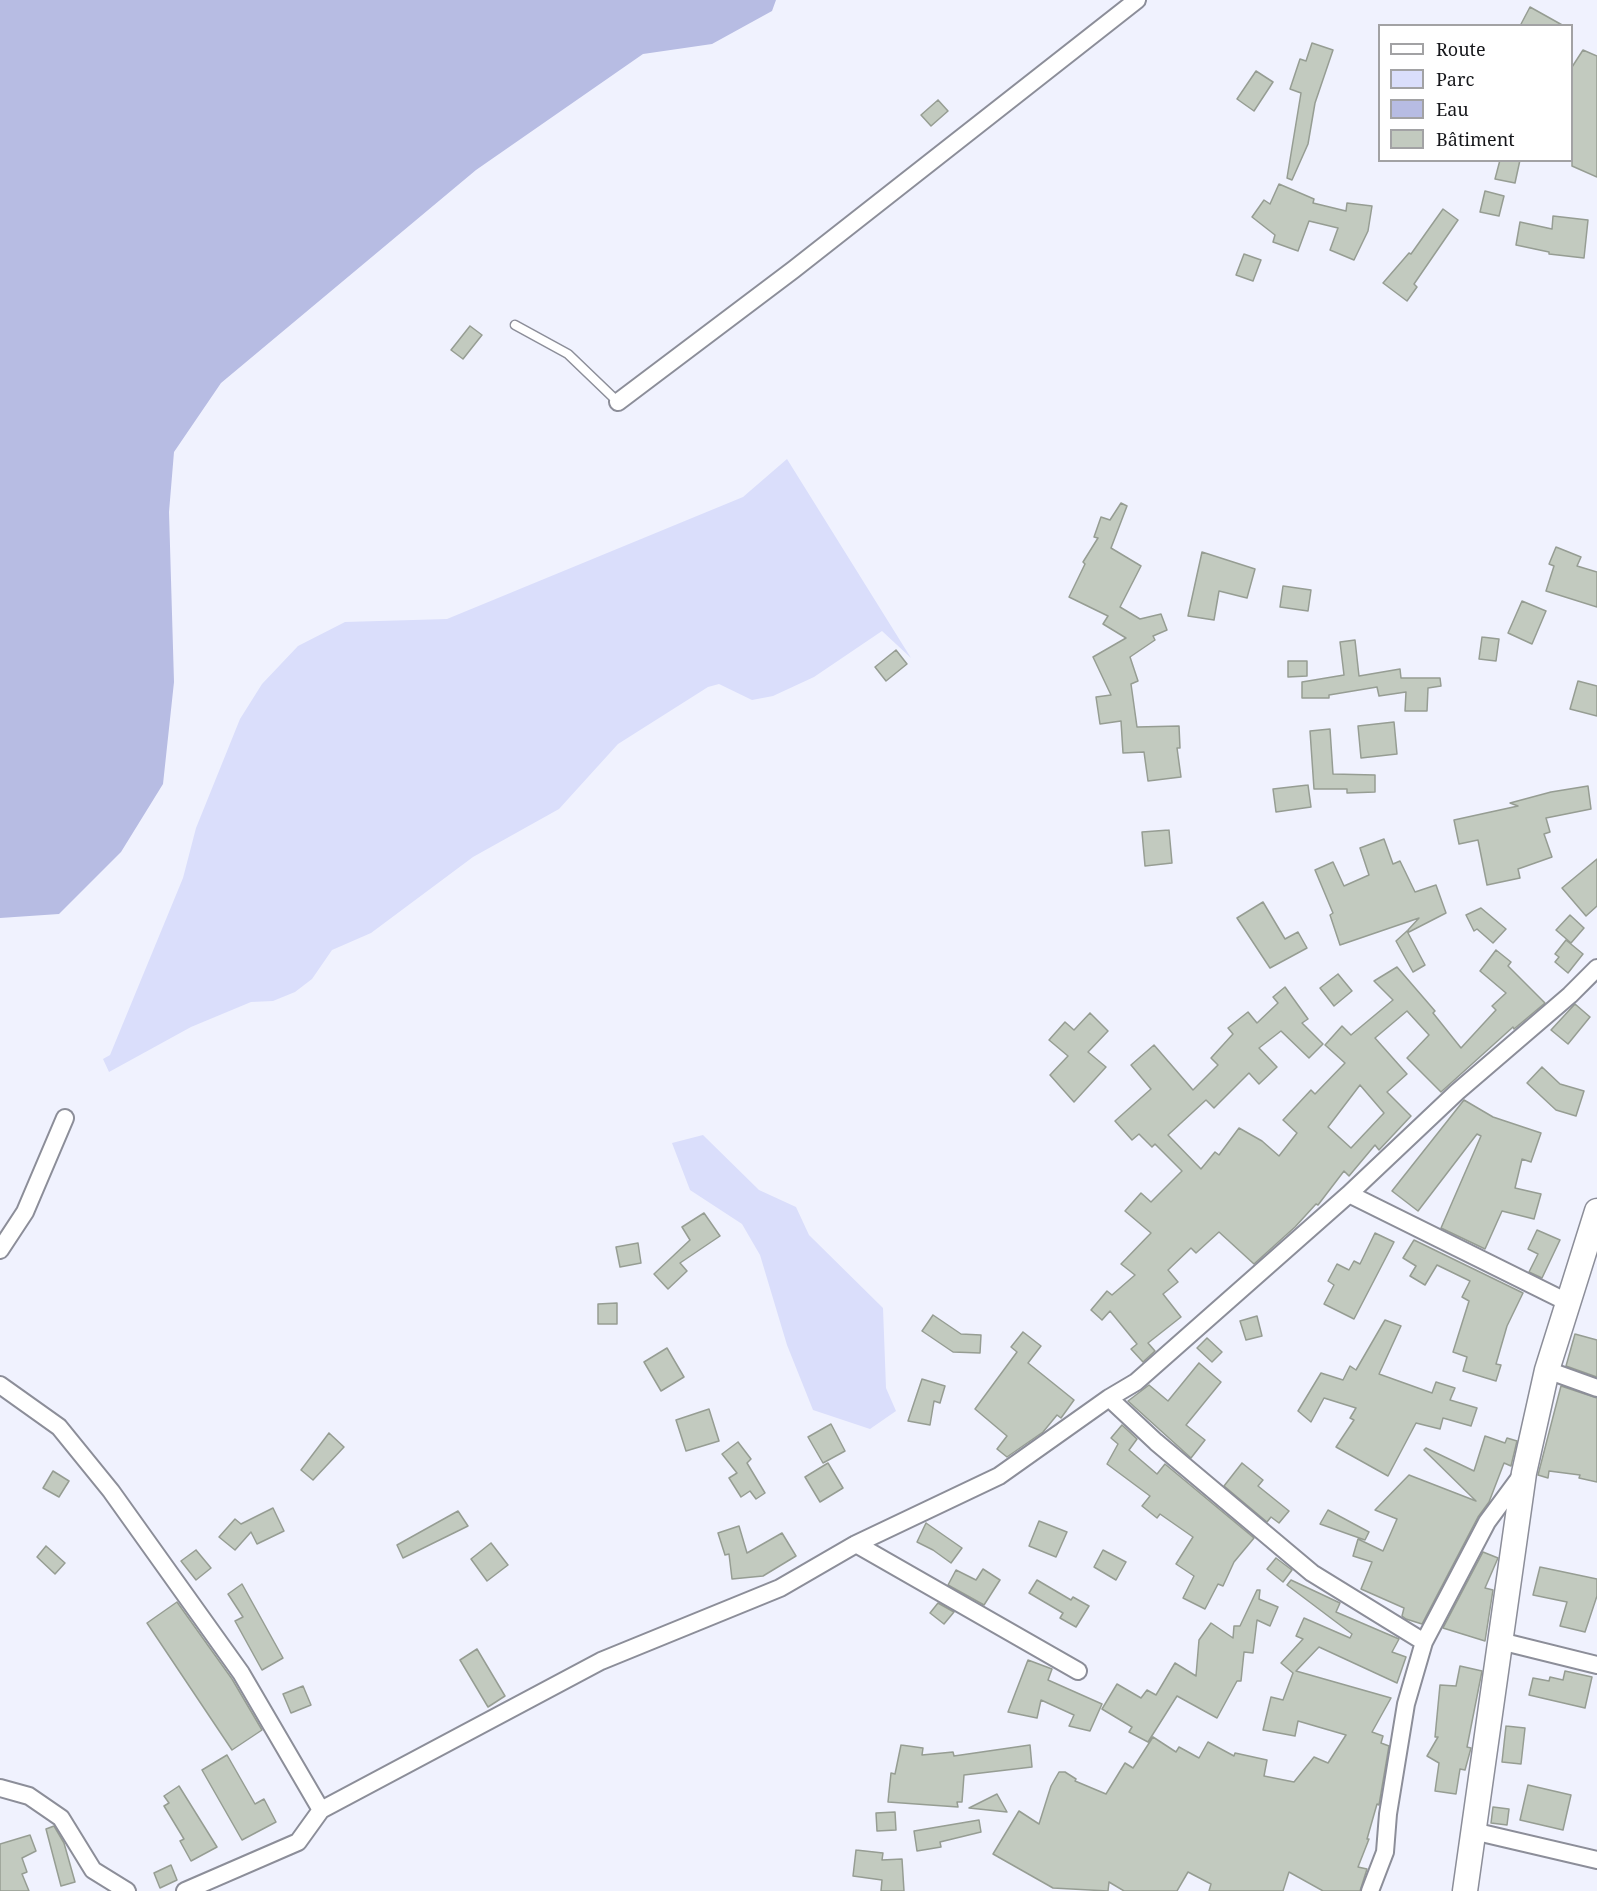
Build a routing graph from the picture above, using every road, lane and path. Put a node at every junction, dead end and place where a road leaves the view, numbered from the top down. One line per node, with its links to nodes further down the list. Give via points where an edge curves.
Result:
1 (1137, 0): 3 (street)
2 (515, 325): 3 (lane, via 568,354)
3 (618, 402)
4 (1597, 968): 6 (street)
5 (65, 1118): 8 (street, via 26,1212)
6 (1349, 1194): 9 (street); 13 (street, via 1136,1382)
7 (1597, 1211): 9 (street)
8 (0, 1250)
9 (1567, 1302): 10 (street)
10 (1547, 1370): 12 (street); 14 (street)
11 (0, 1385): 21 (street, via 59,1427 111,1491 242,1673)
12 (1597, 1388)
13 (1109, 1398): 15 (street, via 999,1476); 17 (street, via 1312,1573)
14 (1524, 1473): 16 (street); 17 (street, via 1487,1522)
15 (856, 1544): 19 (street); 21 (street, via 780,1588 601,1660)
16 (1500, 1641): 18 (street); 22 (street)
17 (1424, 1642): 24 (street, via 1406,1704 1385,1852)
18 (1597, 1665)
19 (1077, 1671)
20 (0, 1788): 25 (street, via 29,1796 61,1818 93,1870)
21 (321, 1810): 26 (street, via 298,1842)
22 (1473, 1831): 23 (street); 27 (street)
23 (1597, 1860)
24 (1375, 1890)
25 (127, 1891)
26 (185, 1891)
27 (1465, 1891)

